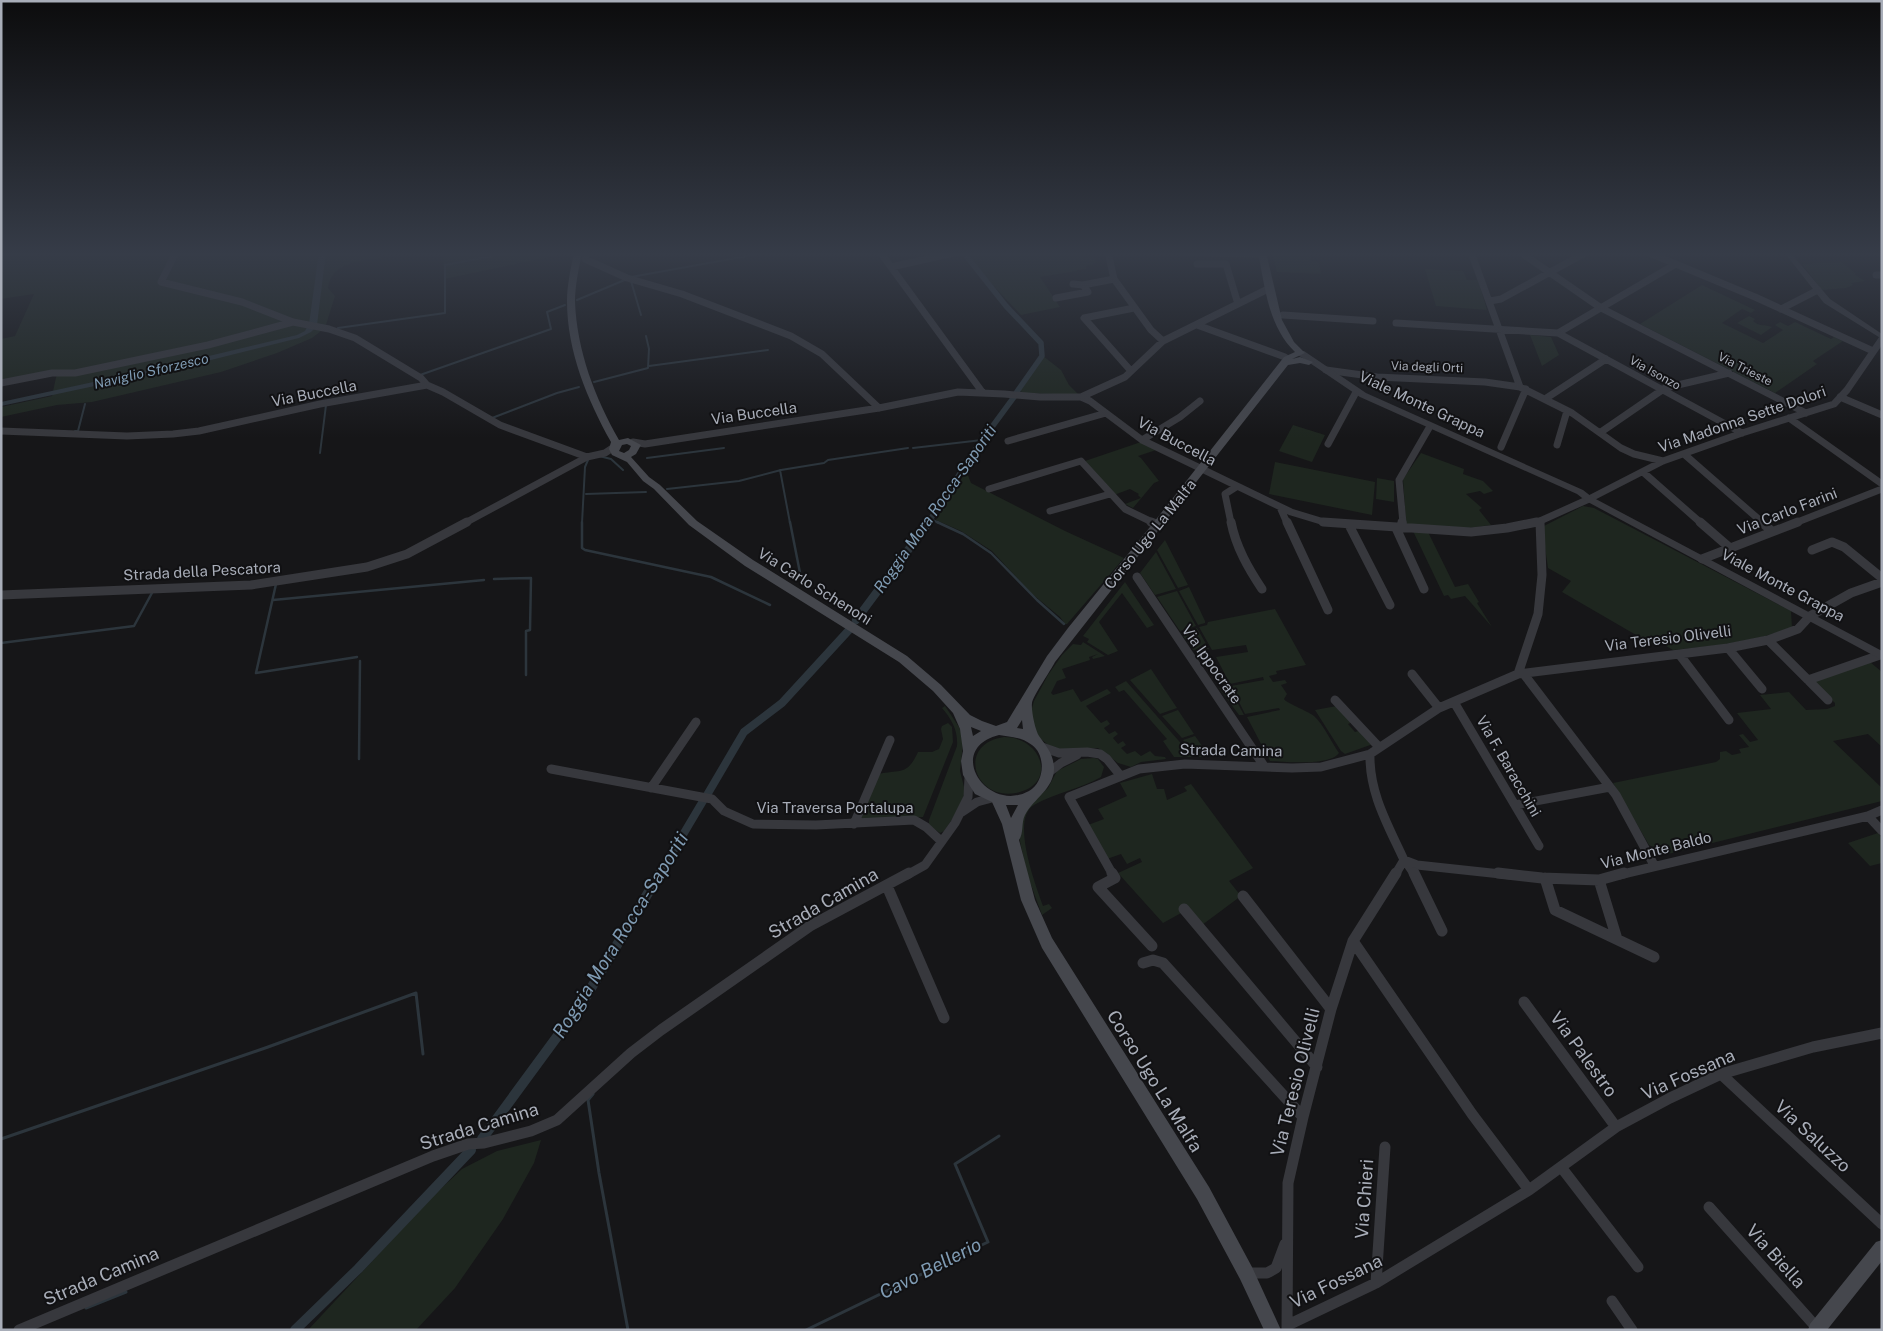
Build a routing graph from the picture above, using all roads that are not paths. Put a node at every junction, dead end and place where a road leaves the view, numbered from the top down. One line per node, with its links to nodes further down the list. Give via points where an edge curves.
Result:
1 (273, 314): 16 (street)
2 (572, 314): 42 (main road, via 581,366)
3 (736, 314): 43 (street, via 822,354)
4 (925, 314): 36 (street)
5 (1103, 314): 30 (street, via 1084,318)
6 (1139, 314): 22 (street)
7 (1218, 314): 18 (street)
8 (1276, 314): 23 (main road)
9 (1495, 314): 19 (street)
10 (1590, 314): 20 (street)
11 (1613, 314): 31 (street, Via Trieste)
12 (1794, 314): 24 (street)
13 (1848, 314): 21 (street)
14 (1283, 315): 15 (street); 25 (main road)
15 (1373, 321)
16 (293, 322): 32 (street, via 199,347 75,373 52,373); 33 (street, via 355,338 421,378)
17 (1396, 323): 19 (street)
18 (1197, 325): 22 (street); 28 (street)
19 (1500, 329): 20 (street); 34 (street)
20 (1558, 333): 26 (street, Via Isonzo)
21 (1880, 334): 24 (street, Via Madonna Sette Dolori)
22 (1164, 341): 30 (street)
23 (1289, 341): 25 (main road); 28 (main road, Corso Ugo La Malfa)
24 (1873, 351): 39 (street, Via Madonna Sette Dolori)
25 (1301, 353): 27 (street, Viale Monte Grappa); 28 (main road, Corso Ugo La Malfa); 29 (street, Viale Monte Grappa)
26 (1606, 359): 35 (street, Via Isonzo); 40 (street)
27 (1309, 362): 28 (main road); 37 (street, Viale Monte Grappa)
28 (1284, 363): 63 (main road, Corso Ugo La Malfa)
29 (1326, 370): 34 (street, Via degli Orti, via 1486,382); 71 (street, Viale Monte Grappa, via 1363,394 1580,492)
30 (1131, 371): 38 (street, via 1125,377)
31 (1729, 373): 35 (street); 46 (street, Via Trieste)
32 (1, 383)
33 (427, 385): 50 (street, Via Buccella, via 173,434 127,436); 61 (street, via 500,425)
34 (1523, 388): 40 (street, Via degli Orti); 58 (street)
35 (1662, 390): 51 (street); 52 (street, Via Isonzo)
36 (983, 393): 38 (street, Via Buccella); 43 (street, Via Buccella, via 958,392)
37 (1355, 394): 49 (street, Viale Monte Grappa); 55 (street)
38 (1081, 397): 45 (street, Via Buccella)
39 (1840, 397): 46 (street, Via Madonna Sette Dolori, via 1834,404); 47 (street)
40 (1545, 399): 44 (street, Via degli Orti)
41 (1200, 401): 53 (street)
42 (598, 405): 57 (main road, Via Carlo Schenoni); 59 (main road, via 616,442)
43 (878, 408): 57 (street, Via Buccella)
44 (1567, 410): 51 (street, Via degli Orti); 56 (street)
45 (1106, 413): 53 (street, Via Buccella); 54 (street)
46 (1806, 413): 48 (street, Via Madonna Sette Dolori)
47 (1882, 415)
48 (1789, 418): 52 (street, Via Madonna Sette Dolori); 65 (street)
49 (1429, 428): 71 (street, Viale Monte Grappa, via 1576,496); 77 (street, Viale Monte Grappa, via 1400,480)
50 (1, 431)
51 (1601, 432): 62 (street, Via degli Orti, via 1620,448)
52 (1742, 433): 60 (street, Via Madonna Sette Dolori)
53 (1142, 440): 63 (street, Via Buccella)
54 (1008, 441)
55 (1328, 444)
56 (1557, 445)
57 (632, 446): 59 (main road); 59 (main road); 66 (main road, Via Carlo Schenoni)
58 (1501, 447)
59 (617, 451): 61 (street); 66 (main road, Via Carlo Schenoni)
60 (1684, 454): 62 (street, Via Madonna Sette Dolori); 78 (street)
61 (587, 457): 87 (street, Strada della Pescatora, via 407,554 367,567 251,585)
62 (1663, 461): 64 (street, Via Madonna Sette Dolori)
63 (1202, 470): 67 (street, Via Buccella); 76 (main road, Corso Ugo La Malfa)
64 (1642, 472): 71 (street, Via Madonna Sette Dolori); 79 (street)
65 (1882, 484)
66 (657, 487): 104 (main road, Via Carlo Schenoni, via 693,522 749,563 903,658 938,688)
67 (1236, 487): 72 (street, Via Buccella); 85 (street, via 1225,494 1234,537)
68 (1882, 488): 78 (street, Via Carlo Farini)
69 (989, 489): 70 (street, via 1081,461)
70 (1110, 494): 73 (street); 76 (street, via 1125,509)
71 (1589, 499): 74 (street, Via Buccella); 81 (street, Viale Monte Grappa)
72 (1280, 507): 75 (street, Via Buccella, via 1324,522); 89 (street)
73 (1050, 511)
74 (1540, 520): 77 (street, Via Buccella, via 1471,532); 96 (street, via 1542,575 1538,614)
75 (1349, 524): 77 (street, Via Buccella); 88 (street)
76 (1158, 525): 102 (main road, Corso Ugo La Malfa, via 1052,659)
77 (1399, 528): 86 (street)
78 (1772, 531): 79 (street, Via Carlo Farini)
79 (1730, 548): 81 (street, Via Carlo Farini)
80 (1812, 550): 83 (street, via 1832,542 1844,547)
81 (1702, 559): 90 (street, Viale Monte Grappa)
82 (1137, 577): 114 (street, Via Ippocrate)
83 (1882, 578)
84 (1882, 582): 90 (street, Via Teresio Olivelli, via 1851,593)
85 (1262, 589)
86 (1424, 589)
87 (1, 595)
88 (1390, 605)
89 (1328, 610)
90 (1810, 616): 91 (street, Via Teresio Olivelli, via 1798,629); 94 (street, Viale Monte Grappa)
91 (1768, 640): 92 (street, Via Teresio Olivelli); 97 (street)
92 (1728, 648): 93 (street, Via Teresio Olivelli); 98 (street)
93 (1680, 654): 96 (street, Via Teresio Olivelli); 105 (street)
94 (1881, 656): 97 (street)
95 (1412, 674): 103 (street)
96 (1521, 674): 101 (street, Via Teresio Olivelli); 119 (street)
97 (1808, 680): 100 (street)
98 (1762, 689)
99 (1335, 700): 110 (street)
100 (1828, 700)
101 (1454, 702): 103 (street, Via Teresio Olivelli); 123 (street, Via F. Baracchini)
102 (1027, 703): 107 (main road, Corso Ugo La Malfa, via 1011,726); 109 (main road, via 1029,729)
103 (1439, 708): 110 (street, Via Teresio Olivelli)
104 (957, 710): 107 (main road, via 974,723); 111 (main road, via 966,729)
105 (1729, 720)
106 (696, 722): 120 (street)
107 (997, 731): 109 (main road, via 1018,731); 111 (main road, via 981,737)
108 (890, 740): 127 (street)
109 (1038, 743): 112 (street, via 1059,754); 116 (main road, via 1048,757)
110 (1379, 747): 113 (street, Via Teresio Olivelli)
111 (968, 750): 118 (main road)
112 (1079, 753): 116 (street); 117 (street, via 1100,754)
113 (1370, 754): 114 (street, Strada Camina, via 1321,767); 132 (street, via 1372,787)
114 (1264, 766): 117 (street, Strada Camina, via 1184,764)
115 (551, 769): 120 (street, Via Traversa Portalupa)
116 (1048, 773): 121 (main road, via 1042,786)
117 (1120, 776): 142 (street, Strada Camina, via 1069,797 1115,878 1098,886)
118 (970, 777): 122 (main road, via 980,790); 125 (street, via 968,796)
119 (1610, 787): 123 (street); 133 (street)
120 (651, 788): 127 (street, Via Traversa Portalupa, via 712,799 724,811 753,824)
121 (1030, 796): 122 (main road, via 1010,801); 131 (main road, Corso Ugo La Malfa, via 1016,821)
122 (994, 798): 125 (street, via 976,802); 131 (main road, Corso Ugo La Malfa, via 1008,824)
123 (1515, 805): 130 (street, Via F. Baracchini)
124 (1882, 810): 126 (street, Via Monte Baldo)
125 (961, 812): 129 (street, Strada Camina)
126 (1868, 816): 128 (street); 133 (street, Via Monte Baldo)
127 (854, 824): 129 (street, Via Traversa Portalupa, via 914,820 924,823)
128 (1882, 831)
129 (941, 841): 136 (street, Strada Camina, via 925,864)
130 (1539, 846)
131 (1014, 848): 161 (main road, Corso Ugo La Malfa, via 1026,894 1047,943 1203,1193)
132 (1404, 860): 134 (street, Via Monte Baldo, via 1417,865); 139 (street, via 1413,871); 141 (street, Via Teresio Olivelli)
133 (1654, 865): 135 (street, Via Monte Baldo)
134 (1545, 878): 135 (street, Via Monte Baldo); 140 (street, via 1555,910)
135 (1599, 880): 140 (street)
136 (887, 886): 147 (street); 167 (street, Strada Camina, via 810,926 661,1030 557,1120 531,1131 468,1144 433,1156)
137 (1243, 896): 146 (street)
138 (1184, 909): 149 (street)
139 (1442, 931)
140 (1617, 939): 143 (street)
141 (1353, 942): 146 (street, Via Teresio Olivelli); 155 (street)
142 (1152, 946)
143 (1654, 956)
144 (1143, 963): 151 (street, via 1153,960 1163,963)
145 (1524, 1002): 152 (street, Via Palestro)
146 (1331, 1009): 149 (street, Via Teresio Olivelli)
147 (944, 1018)
148 (1882, 1033): 150 (street, Via Fossana, via 1813,1047)
149 (1317, 1067): 151 (street, Via Teresio Olivelli)
150 (1721, 1074): 152 (street, Via Fossana); 157 (street, Via Saluzzo)
151 (1303, 1117): 158 (street, Via Teresio Olivelli, via 1288,1184)
152 (1616, 1127): 154 (street, Via Fossana)
153 (1385, 1147): 162 (street, Via Chieri)
154 (1560, 1167): 155 (street, Via Fossana); 160 (street)
155 (1529, 1190): 162 (street, Via Fossana)
156 (1709, 1206): 166 (street, Via Biella)
157 (1882, 1224)
158 (1288, 1229): 161 (street, via 1276,1268 1267,1273); 164 (street, Via Teresio Olivelli)
159 (1882, 1248): 166 (main road)
160 (1638, 1267)
161 (1246, 1273): 165 (main road, Corso Ugo La Malfa)
162 (1376, 1283): 164 (street, Via Fossana)
163 (1612, 1300): 168 (street)
164 (1287, 1327)
165 (1269, 1328)
166 (1816, 1329)
167 (19, 1330)
168 (1632, 1330)

